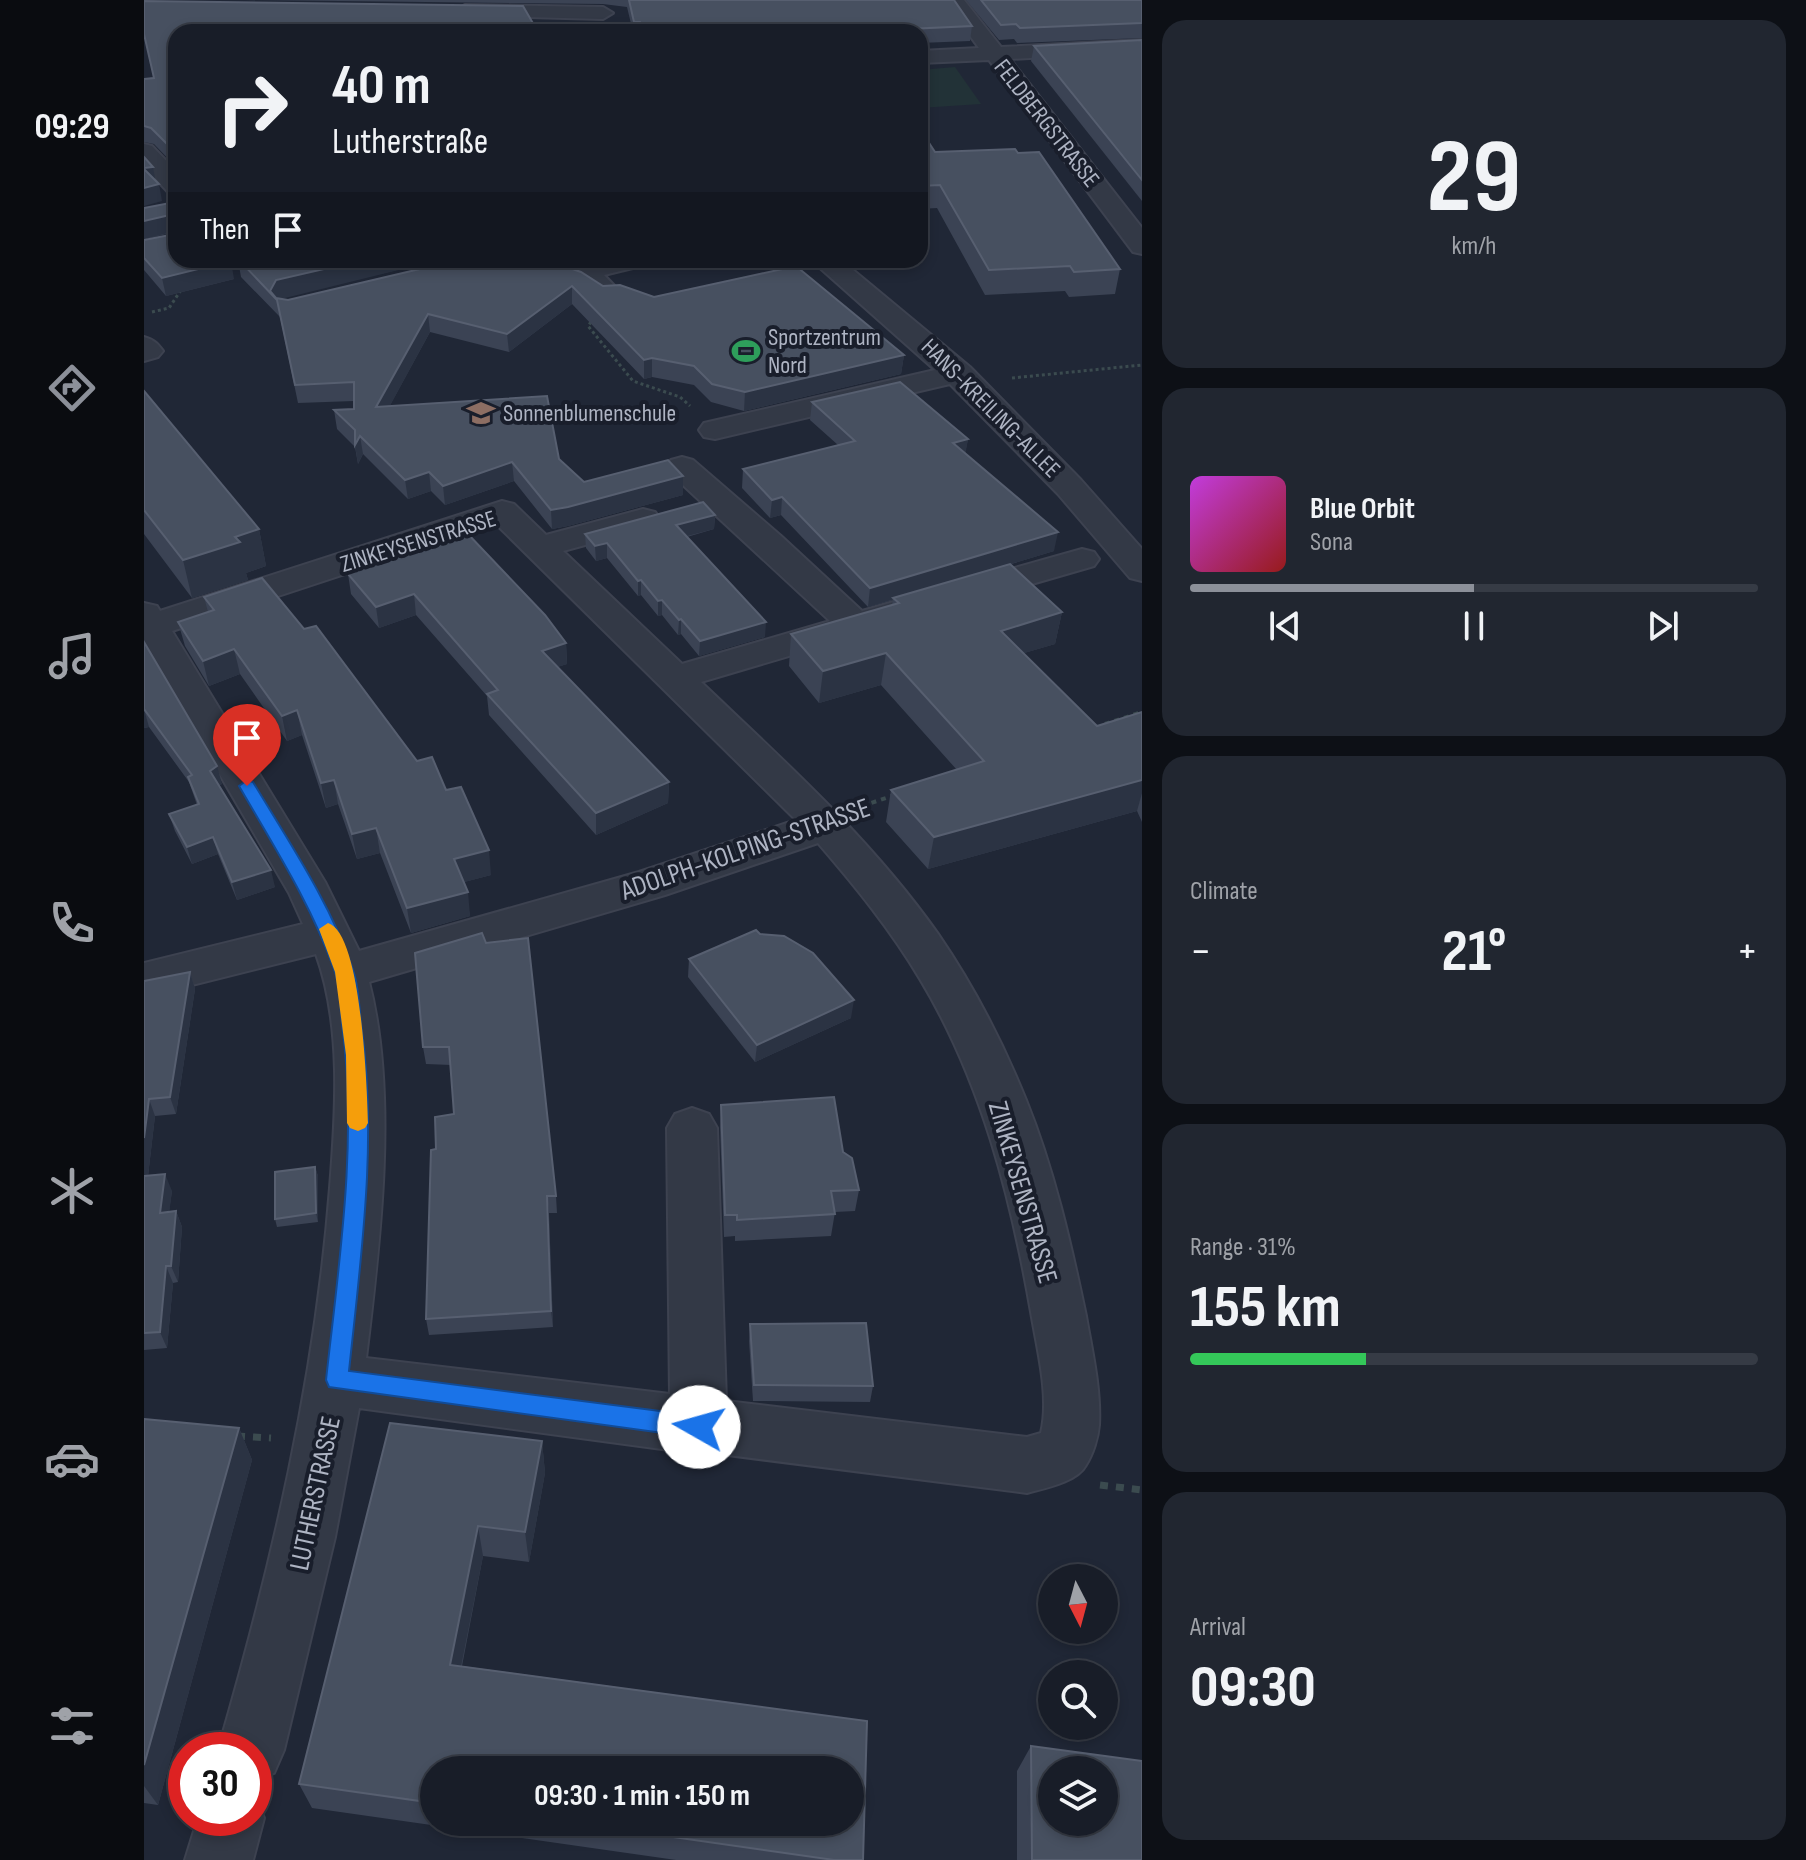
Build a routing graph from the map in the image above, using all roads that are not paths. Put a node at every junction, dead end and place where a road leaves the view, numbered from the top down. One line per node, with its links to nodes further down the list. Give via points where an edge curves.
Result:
1 (954, 0): 5 (street, FELDBERGSTRASSE)
2 (446, 10): 3 (street)
3 (605, 15)
4 (1142, 46): 5 (street)
5 (992, 52): 6 (street); 9 (street, FELDBERGSTRASSE)
6 (928, 56)
7 (144, 151): 8 (street)
8 (168, 177)
9 (1142, 246)
10 (601, 268): 12 (street, via 585,272)
11 (834, 268): 13 (street, HANS-KREILING-ALLEE)
12 (609, 295)
13 (959, 373): 14 (street); 19 (street, HANS-KREILING-ALLEE, via 1089,506)
14 (715, 430)
15 (682, 467): 16 (street)
16 (694, 506): 17 (street); 21 (street)
17 (540, 547): 20 (street, ZINKEYSENSTRASSE, via 502,511); 22 (street, ZINKEYSENSTRASSE)
18 (1082, 559): 21 (street)
19 (1142, 571)
20 (147, 622): 24 (street, LUTHERSTRASSE, via 310,893)
21 (855, 625): 22 (street)
22 (674, 678): 23 (street, ZINKEYSENSTRASSE)
23 (826, 825): 24 (street, ADOLPH-KOLPING-STRASSE, via 650,884); 28 (street, ZINKEYSENSTRASSE, via 874,880 947,986 1014,1132 1041,1230 1073,1422 1065,1447 1049,1460 1027,1465)
24 (337, 953): 25 (street, ADOLPH-KOLPING-STRASSE); 27 (street, LUTHERSTRASSE, via 356,1055 358,1133)
25 (144, 980)
26 (692, 1128): 28 (street)
27 (337, 1380): 28 (street, ZINKEYSENSTRASSE); 29 (street, LUTHERSTRASSE, via 307,1537)
28 (699, 1427)
29 (256, 1732)
30 (226, 1836): 31 (street)
31 (219, 1860)

